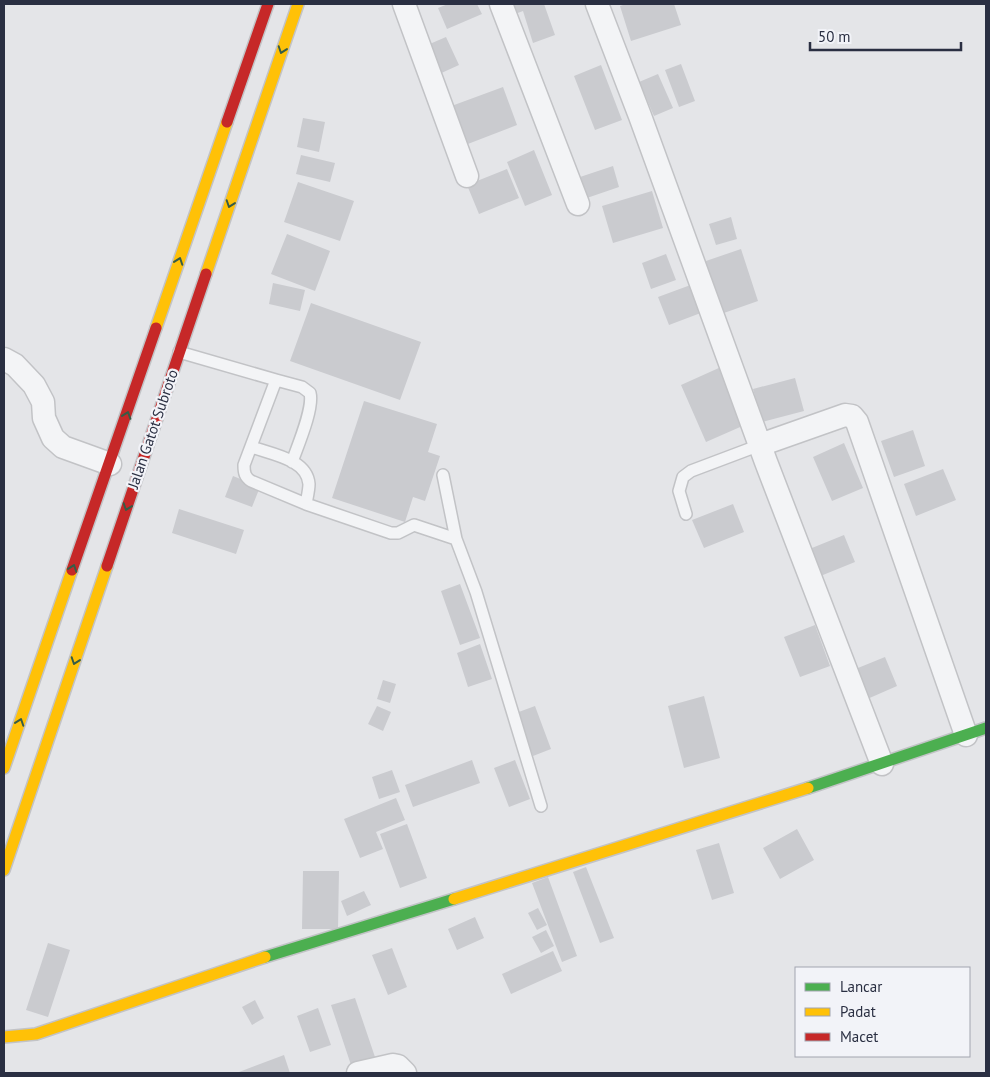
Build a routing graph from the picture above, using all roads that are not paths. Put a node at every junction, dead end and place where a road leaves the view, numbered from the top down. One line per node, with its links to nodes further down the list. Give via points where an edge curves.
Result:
1 (268, 4): 6 (street, Jalan Gatot Subroto)
2 (298, 4): 6 (street, Jalan Gatot Subroto, one-way to 6)
3 (404, 4): 8 (street)
4 (500, 4): 9 (street)
5 (596, 4): 13 (street)
6 (258, 77): 7 (street, Jalan Gatot Subroto); 7 (street, Jalan Gatot Subroto)
7 (243, 119): 10 (street, Jalan Gatot Subroto, one-way to 10); 15 (street, Jalan Gatot Subroto, one-way to 7)
8 (468, 176)
9 (578, 204)
10 (180, 352): 12 (lane); 25 (street, Jalan Gatot Subroto, one-way to 25)
11 (4, 359): 15 (street, via 15,365 34,385 43,402 44,418 53,438 63,447)
12 (276, 380): 14 (lane); 16 (lane, via 302,387 312,398)
13 (760, 445): 19 (lane, via 683,476 679,491); 21 (street, via 846,414 857,422); 22 (street)
14 (252, 447): 16 (lane); 18 (lane, via 244,466 247,478)
15 (104, 462): 23 (street, Jalan Gatot Subroto, one-way to 15)
16 (292, 462): 18 (lane, via 302,467 306,474 309,484)
17 (443, 475): 20 (lane)
18 (306, 504): 20 (lane, via 392,533 414,525)
19 (686, 514)
20 (456, 539): 24 (lane, via 476,592)
21 (976, 731): 22 (street)
22 (882, 764): 26 (street, via 221,971 36,1034)
23 (4, 768)
24 (541, 806)
25 (6, 859)
26 (4, 1036)
27 (358, 1073): 28 (street, via 393,1065)
28 (405, 1073)

